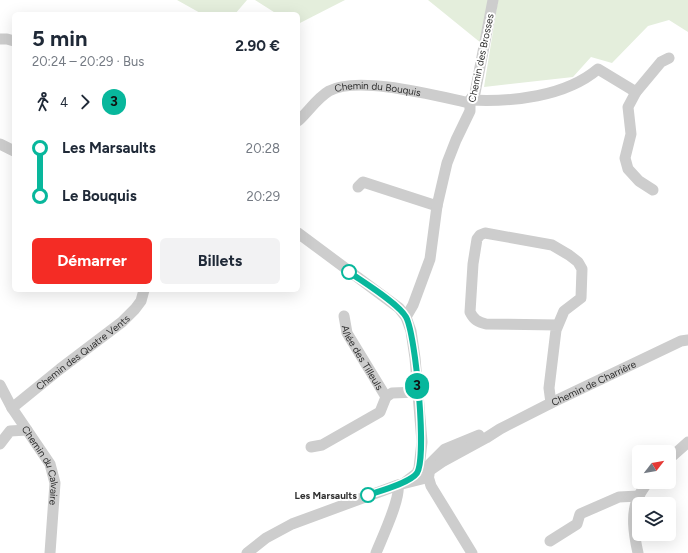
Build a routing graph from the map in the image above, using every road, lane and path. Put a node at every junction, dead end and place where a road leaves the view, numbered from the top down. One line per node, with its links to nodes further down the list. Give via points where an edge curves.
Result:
1 (493, 0): 6 (street, Chemin des Brosses, via 475,92)
2 (0, 40): 3 (street)
3 (12, 40)
4 (669, 58): 5 (street, via 661,62)
5 (636, 92): 6 (street, Chemin du Bouquis, via 598,69 574,86 553,92); 11 (street, via 628,107 631,134 626,158 628,169 639,181)
6 (470, 102): 7 (street, Chemin du Bouquis, via 386,87 343,86 328,91); 12 (street, Chemin des Brosses, via 470,111 447,163)
7 (300, 119)
8 (0, 144): 9 (street)
9 (12, 150)
10 (358, 187): 12 (street, via 363,182)
11 (653, 190)
12 (436, 206): 16 (street, Chemin des Brosses, via 430,259)
13 (300, 234): 16 (street, via 399,308)
14 (143, 292): 23 (street, Chemin des Quatre Vents, via 141,301 122,322)
15 (344, 316): 21 (street, Allée des Tilleuls, via 347,333)
16 (406, 317): 20 (street, via 411,331)
17 (558, 325): 17 (street, via 564,311 581,298 582,274 578,262 552,245 485,233 480,235 473,264 470,312 473,318 486,324); 22 (street, via 549,388)
18 (688, 340): 22 (street, Chemin de Charrière, via 681,341)
19 (0, 385): 23 (street, Chemin du Calvaire)
20 (418, 392): 21 (street, Allée des Tilleuls, via 392,394); 30 (street, via 421,460)
21 (386, 397): 28 (street, Allée des Tilleuls, via 380,412 322,445)
22 (551, 403): 24 (street, Chemin de Charrière)
23 (12, 408): 25 (street, Chemin du Calvaire)
24 (500, 429): 30 (street, Chemin de Charrière); 30 (street, Chemin de Charrière, via 483,433 445,449)
25 (27, 430): 27 (street, via 10,431); 36 (street, Chemin du Calvaire, via 50,464 55,483)
26 (688, 442): 29 (street)
27 (0, 444)
28 (311, 447)
29 (676, 453)
30 (424, 472): 31 (street, Chemin de Charrière); 35 (street)
31 (401, 484): 37 (street, Chemin de Charrière, via 292,524 266,538); 38 (street)
32 (644, 489): 33 (street)
33 (639, 496): 34 (street, via 619,496 580,514 578,524); 39 (street, via 634,521)
34 (550, 541)
35 (468, 552)
36 (50, 553)
37 (247, 553)
38 (376, 553)
39 (638, 553)

